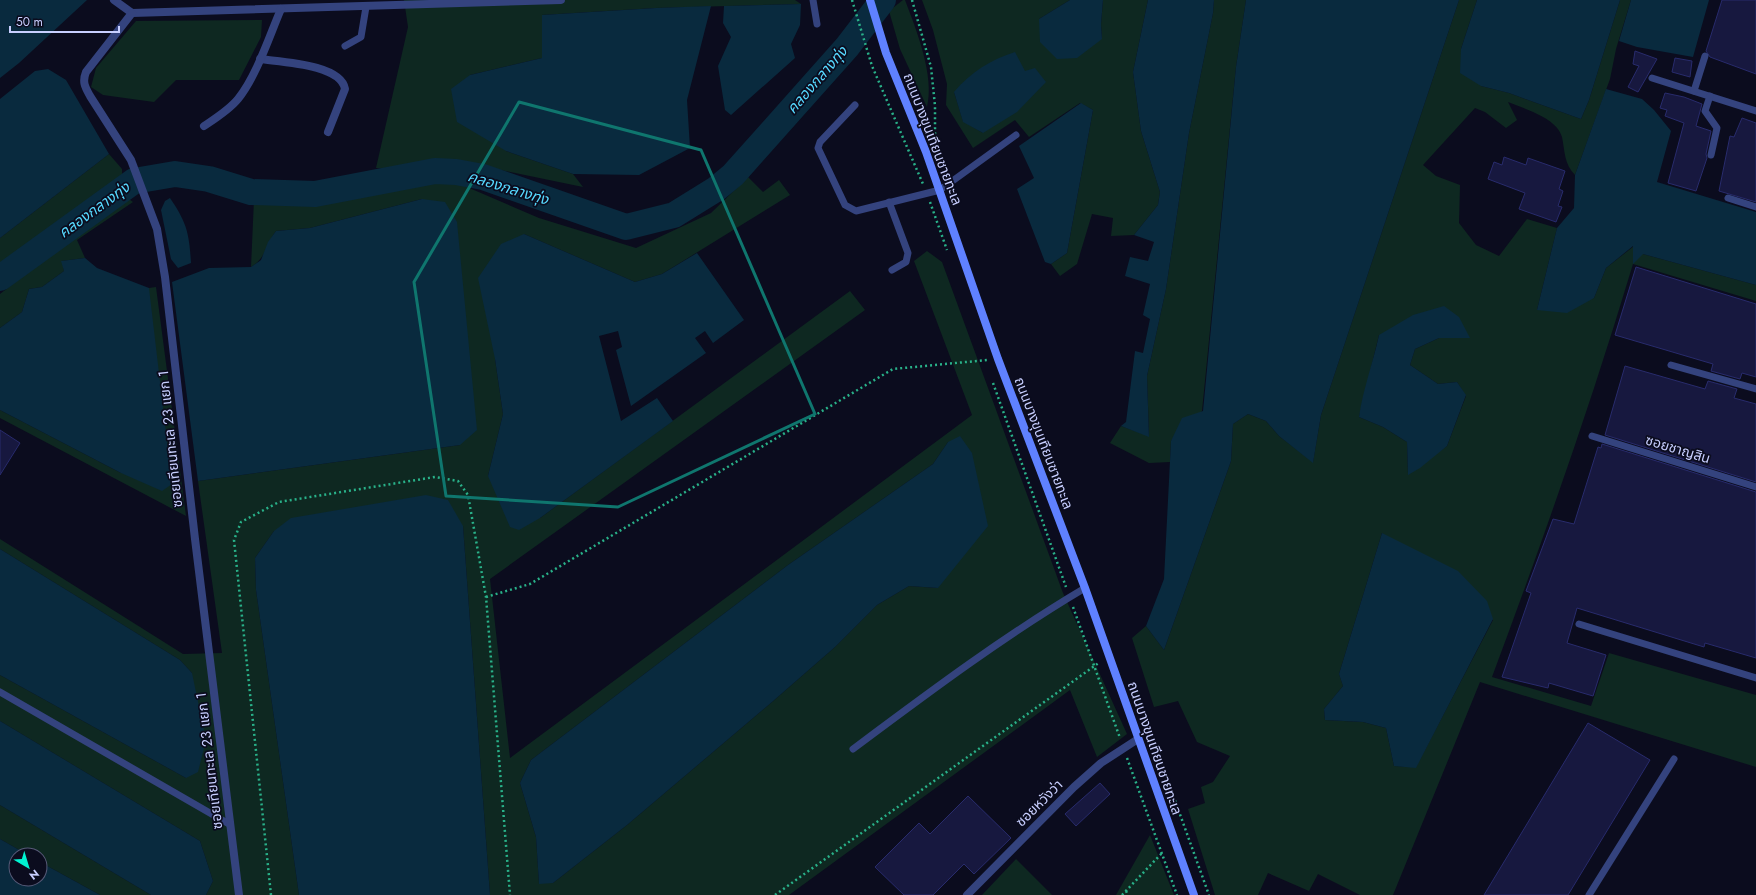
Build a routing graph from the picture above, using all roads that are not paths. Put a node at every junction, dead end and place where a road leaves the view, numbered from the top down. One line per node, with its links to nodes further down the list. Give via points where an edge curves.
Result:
1 (114, 0): 7 (street)
2 (561, 0): 5 (street)
3 (813, 0): 8 (lane)
4 (870, 0): 21 (main road, ถนนบางขุนเทียนชายทะเล, via 886,53)
5 (366, 7): 6 (street); 9 (lane, via 361,37)
6 (281, 9): 7 (street); 11 (street)
7 (132, 13): 37 (street, ซอยเทียนทะเล 23 แยก 1, via 83,78 84,86 131,160 157,229 165,277)
8 (817, 24)
9 (345, 46)
10 (1705, 56): 13 (lane)
11 (260, 59): 17 (street, via 238,99); 18 (street, via 314,67 340,79 345,90)
12 (1652, 78): 13 (lane)
13 (1694, 91): 14 (lane)
14 (1710, 96): 16 (lane); 20 (lane, via 1705,111 1717,128)
15 (855, 105): 23 (lane, via 820,142 818,148 845,206 856,211)
16 (1756, 111)
17 (204, 126)
18 (328, 132)
19 (1016, 136): 21 (lane)
20 (1711, 156)
21 (940, 190): 23 (lane); 30 (main road, ถนนบางขุนเทียนชายทะเล, via 998,359)
22 (1728, 198): 24 (lane)
23 (889, 202): 25 (lane, via 908,253 906,262)
24 (1756, 206)
25 (892, 270)
26 (1671, 365): 27 (lane)
27 (1756, 389)
28 (1592, 436): 29 (lane, ซอยชาญสิน)
29 (1756, 487)
30 (1085, 588): 34 (main road, ถนนบางขุนเทียนชายทะเล); 35 (lane, via 1044,612 947,679)
31 (1579, 624): 32 (lane)
32 (1756, 678)
33 (0, 692): 37 (lane)
34 (1138, 739): 39 (street, ซอยหวังว่า, via 1100,762); 40 (main road, ถนนบางขุนเทียนชายทะเล)
35 (853, 749)
36 (1674, 758): 41 (lane)
37 (229, 824): 38 (street, ซอยเทียนทะเล 23 แยก 1)
38 (239, 895)
39 (967, 895)
40 (1194, 895)
41 (1589, 895)

